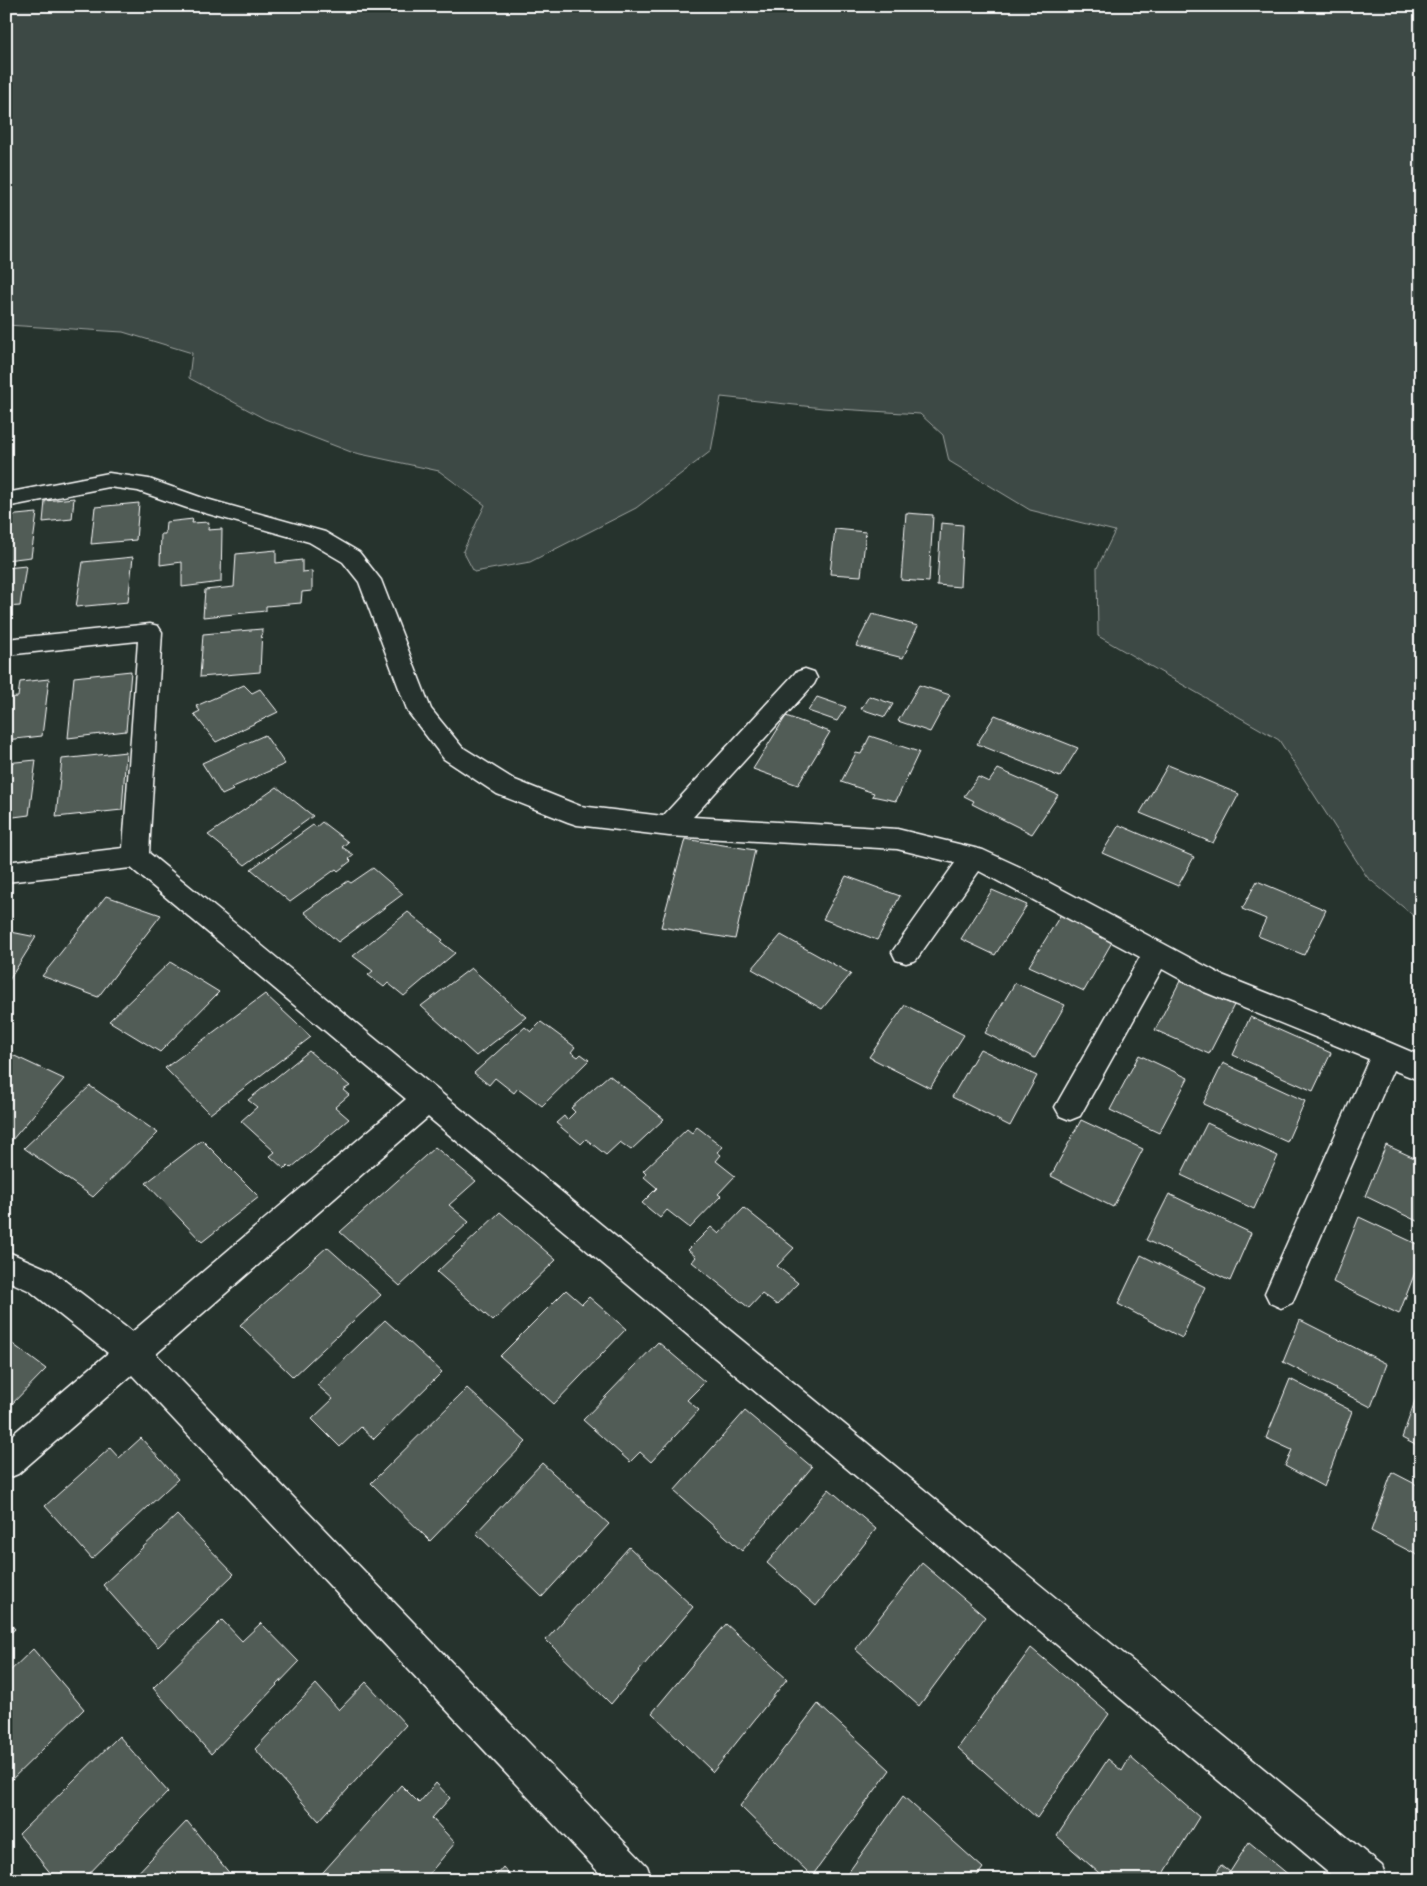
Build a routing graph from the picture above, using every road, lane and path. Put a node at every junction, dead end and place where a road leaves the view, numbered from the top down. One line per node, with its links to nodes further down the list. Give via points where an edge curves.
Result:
1 (6, 500): 4 (street, via 109,480 141,484 195,503 316,537 351,557 370,580 420,712 453,753 506,787 577,815)
2 (6, 647): 5 (street, via 150,632)
3 (805, 678): 4 (street)
4 (669, 826): 6 (street, via 897,839)
5 (136, 857): 7 (street); 12 (street)
6 (974, 857): 8 (street); 9 (street)
7 (6, 872)
8 (906, 952)
9 (1157, 953): 10 (street, via 1212,983); 13 (street)
10 (1386, 1054): 11 (street); 15 (street)
11 (1421, 1069)
12 (427, 1099): 16 (street); 19 (street)
13 (1070, 1107)
14 (6, 1265): 16 (street, via 40,1281)
15 (1280, 1293)
16 (133, 1353): 17 (street); 18 (street)
17 (6, 1462)
18 (633, 1880)
19 (1368, 1880)

